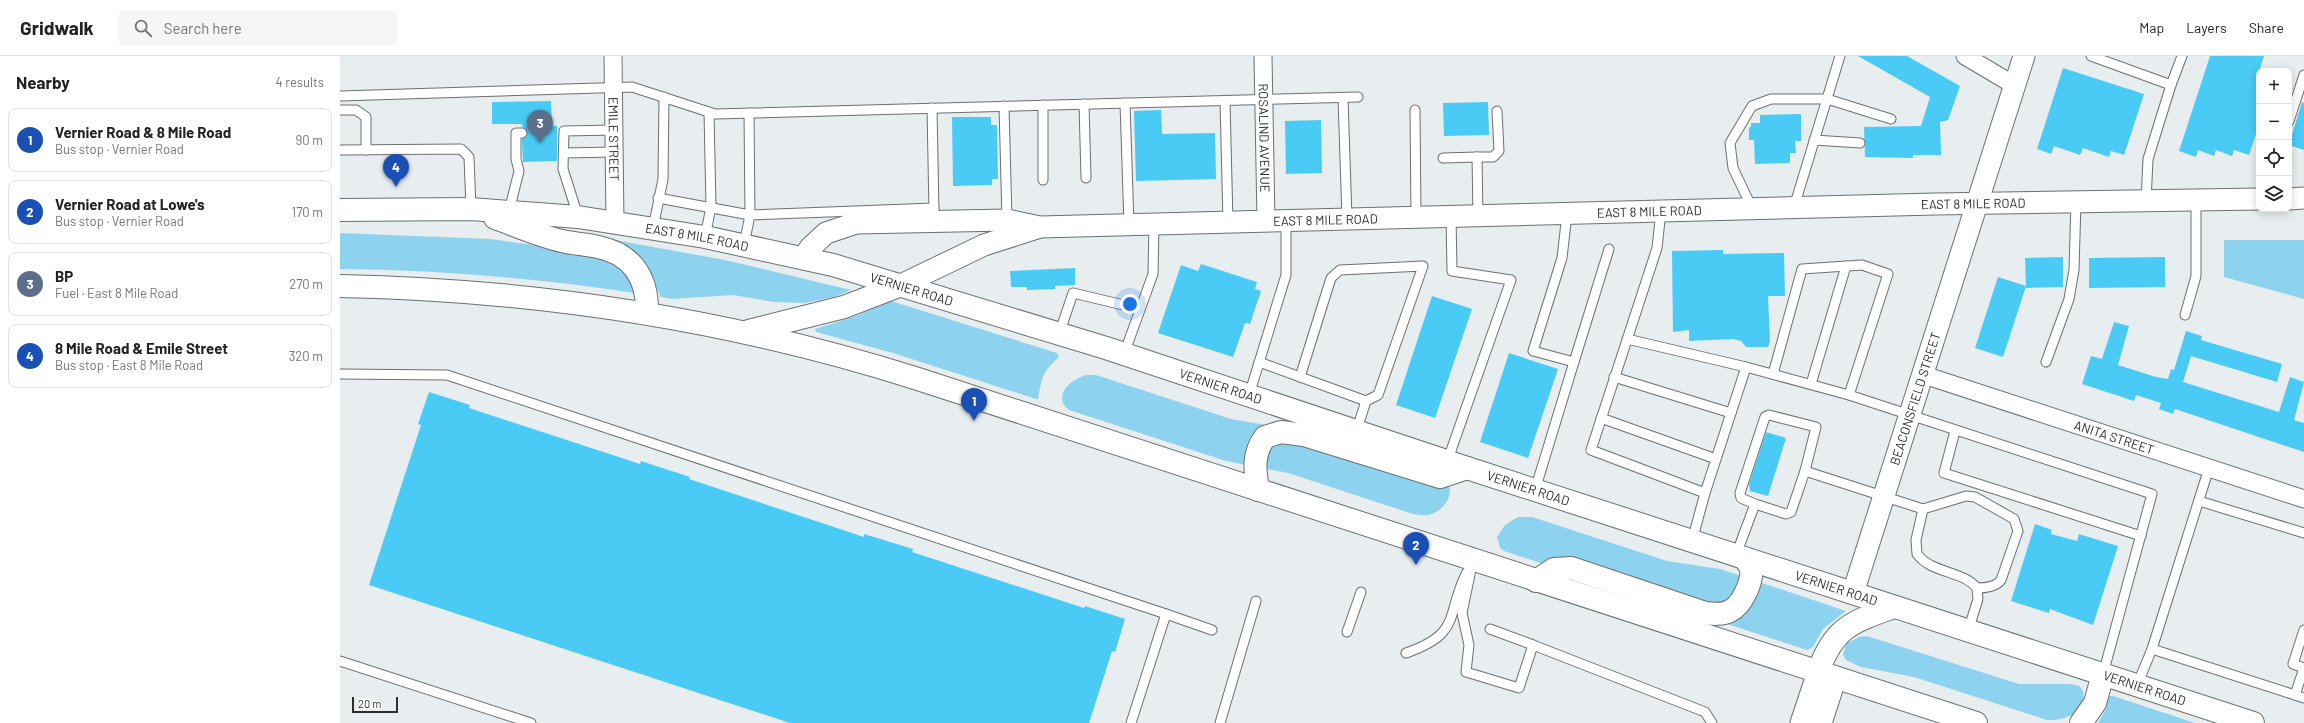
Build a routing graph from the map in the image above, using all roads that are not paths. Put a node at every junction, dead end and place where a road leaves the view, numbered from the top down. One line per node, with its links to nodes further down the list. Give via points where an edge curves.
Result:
1 (613, 56): 11 (street, EMILE STREET)
2 (1263, 56): 17 (street, ROSALIND AVENUE)
3 (1840, 56): 16 (lane)
4 (1965, 56): 9 (street)
5 (2024, 56): 9 (street, BEACONSFIELD STREET)
6 (2091, 56): 10 (lane)
7 (2182, 56): 10 (lane)
8 (2304, 77): 27 (lane)
9 (2014, 85): 50 (street, BEACONSFIELD STREET)
10 (2171, 85): 49 (lane, via 2148,159)
11 (614, 88): 12 (lane); 13 (lane, via 632,87); 31 (street, EMILE STREET)
12 (340, 96)
13 (664, 97): 28 (lane); 43 (lane, via 663,179)
14 (1358, 97): 15 (lane)
15 (1343, 98): 17 (lane); 65 (lane)
16 (1826, 99): 30 (lane); 33 (lane); 53 (lane, via 1771,99 1752,106 1730,143 1733,168)
17 (1264, 100): 18 (lane); 67 (street, ROSALIND AVENUE)
18 (1225, 101): 19 (lane); 69 (lane)
19 (1125, 103): 20 (lane); 71 (lane)
20 (1084, 104): 22 (lane); 41 (lane)
21 (1004, 106): 22 (lane); 23 (lane); 66 (lane)
22 (1042, 106): 42 (lane)
23 (932, 108): 29 (lane); 60 (lane)
24 (340, 110): 36 (lane, via 356,110 366,117)
25 (1415, 110): 64 (lane)
26 (1497, 110): 39 (lane, via 1499,151 1494,157)
27 (2292, 111)
28 (709, 112): 29 (lane); 51 (lane)
29 (749, 113): 59 (lane)
30 (1891, 119)
31 (614, 130): 37 (lane, via 561,131); 38 (street, EMILE STREET)
32 (522, 133): 56 (lane, via 516,133 519,145 519,171)
33 (1814, 140): 34 (lane); 52 (lane)
34 (1860, 143)
35 (340, 150): 36 (lane)
36 (366, 150): 54 (lane, via 461,149 469,157)
37 (562, 151): 38 (lane); 63 (lane, via 563,169)
38 (615, 152): 68 (street, EMILE STREET)
39 (1478, 157): 40 (lane); 62 (lane)
40 (1443, 158)
41 (1086, 178)
42 (1043, 180)
43 (658, 198): 51 (lane); 73 (lane)
44 (2292, 198): 45 (street)
45 (2304, 198)
46 (2256, 199): 47 (street, EAST 8 MILE ROAD)
47 (2196, 200): 49 (street, EAST 8 MILE ROAD); 83 (lane, via 2196,276)
48 (2076, 202): 49 (street, EAST 8 MILE ROAD); 50 (street, EAST 8 MILE ROAD); 90 (lane, via 2074,270 2069,299)
49 (2146, 202)
50 (1976, 203): 52 (street, EAST 8 MILE ROAD); 94 (street, BEACONSFIELD STREET)
51 (711, 207): 59 (lane); 74 (lane)
52 (1794, 207): 53 (street, EAST 8 MILE ROAD)
53 (1752, 208): 57 (street, EAST 8 MILE ROAD)
54 (471, 209): 55 (highway, EAST 8 MILE ROAD); 56 (highway, EAST 8 MILE ROAD); 82 (highway, via 561,241 620,254 643,280)
55 (340, 210)
56 (509, 211): 63 (highway, EAST 8 MILE ROAD)
57 (1661, 211): 58 (street, EAST 8 MILE ROAD); 86 (lane, via 1657,248)
58 (1567, 214): 62 (street, EAST 8 MILE ROAD); 89 (lane, via 1562,258 1533,351)
59 (750, 215): 60 (lane); 75 (lane)
60 (934, 215): 66 (street, EAST 8 MILE ROAD); 77 (street, EAST 8 MILE ROAD, via 846,225 826,233)
61 (1451, 216): 62 (street, EAST 8 MILE ROAD); 64 (street, EAST 8 MILE ROAD); 107 (lane, via 1452,271 1511,280)
62 (1478, 216)
63 (578, 217): 68 (highway, EAST 8 MILE ROAD)
64 (1416, 217): 65 (street, EAST 8 MILE ROAD)
65 (1347, 219): 67 (street, EAST 8 MILE ROAD)
66 (1007, 220): 72 (street, EAST 8 MILE ROAD)
67 (1276, 221): 69 (street, EAST 8 MILE ROAD); 88 (lane, via 1286,275)
68 (616, 222): 73 (highway, EAST 8 MILE ROAD)
69 (1228, 222): 70 (street, EAST 8 MILE ROAD)
70 (1154, 224): 71 (street, EAST 8 MILE ROAD); 81 (lane, via 1153,274)
71 (1129, 225): 72 (street, EAST 8 MILE ROAD)
72 (1040, 227): 79 (street, EAST 8 MILE ROAD, via 984,245)
73 (653, 228): 74 (highway, EAST 8 MILE ROAD)
74 (705, 237): 75 (highway, EAST 8 MILE ROAD)
75 (744, 245): 77 (highway, EAST 8 MILE ROAD)
76 (1609, 249): 89 (lane)
77 (803, 258): 79 (highway, VERNIER ROAD)
78 (1846, 266): 93 (lane, via 1802,269); 97 (lane); 99 (lane, via 1862,265 1888,274)
79 (901, 285): 84 (highway, via 844,307); 85 (highway, VERNIER ROAD)
80 (340, 286): 82 (highway, via 466,292 572,302)
81 (1140, 309): 85 (lane, via 1073,293); 87 (lane)
82 (647, 313): 84 (highway)
83 (2185, 315)
84 (744, 332): 110 (highway, via 879,367)
85 (1058, 334): 87 (highway, VERNIER ROAD)
86 (1627, 339): 91 (lane); 96 (lane)
87 (1124, 355): 98 (highway, VERNIER ROAD)
88 (1259, 362): 95 (lane); 98 (lane)
89 (1574, 362): 111 (lane)
90 (2046, 362)
91 (1746, 367): 93 (lane); 101 (lane)
92 (340, 374): 129 (lane, via 447,375)
93 (1773, 374): 97 (lane)
94 (1924, 375): 102 (street, BEACONSFIELD STREET); 108 (street, ANITA STREET)
95 (1300, 377): 100 (lane); 100 (lane, via 1331,278 1340,270 1423,266 1378,395)
96 (1614, 377): 101 (lane); 103 (lane)
97 (1811, 384): 99 (lane)
98 (1249, 395): 105 (highway, VERNIER ROAD)
99 (1850, 395): 102 (lane)
100 (1366, 401): 105 (lane)
101 (1731, 414): 106 (lane)
102 (1910, 414): 104 (lane); 113 (street, BEACONSFIELD STREET)
103 (1601, 418): 106 (lane); 112 (lane, via 1591,450)
104 (1955, 431): 119 (lane, via 2152,494); 119 (lane, via 1944,473)
105 (1356, 432): 107 (highway, VERNIER ROAD)
106 (1716, 459): 112 (lane)
107 (1457, 465): 110 (highway, via 1440,477 1304,435 1281,432 1265,437 1256,452 1254,466); 111 (highway, VERNIER ROAD)
108 (2209, 468): 114 (street, ANITA STREET); 115 (lane)
109 (1805, 471): 113 (lane); 116 (lane, via 1789,513); 116 (lane, via 1816,428 1767,415 1740,493 1741,498)
110 (1258, 490): 122 (highway)
111 (1534, 490): 120 (highway, VERNIER ROAD)
112 (1705, 493): 120 (lane)
113 (1884, 497): 117 (lane); 126 (street, BEACONSFIELD STREET)
114 (2304, 499)
115 (2199, 501): 118 (lane); 136 (lane)
116 (1755, 504): 121 (lane)
117 (1923, 509): 124 (lane, via 1916,540 1917,554 1929,565 1970,582); 124 (lane, via 1966,496 1975,497 2014,519 2018,531 2001,580 1990,587)
118 (2304, 534)
119 (2141, 536): 140 (lane)
120 (1692, 541): 121 (highway, VERNIER ROAD)
121 (1740, 556): 123 (highway, via 1751,567 1751,576 1744,596 1737,606 1716,614 1705,613 1571,568 1554,569); 126 (highway, VERNIER ROAD)
122 (1473, 560): 123 (highway); 135 (lane, via 1462,613 1469,645 1466,672 1519,688); 137 (lane, via 1461,584 1451,620 1444,632 1430,643)
123 (1536, 581): 141 (highway)
124 (1977, 588): 133 (lane, via 1978,599)
125 (1361, 592): 134 (lane)
126 (1853, 593): 128 (highway, VERNIER ROAD)
127 (1256, 601): 146 (lane)
128 (1894, 606): 133 (highway, VERNIER ROAD); 141 (highway, via 1856,622 1837,635 1824,655)
129 (1166, 614): 131 (lane); 145 (lane)
130 (1490, 629): 135 (lane)
131 (1212, 630)
132 (2304, 630): 139 (lane, via 2293,664)
133 (1968, 631): 140 (highway, VERNIER ROAD)
134 (1346, 632)
135 (1533, 645): 147 (lane, via 1705,712)
136 (2152, 648): 142 (lane); 143 (lane)
137 (1406, 653)
138 (340, 661): 144 (lane)
139 (2304, 668): 143 (lane)
140 (2103, 674): 142 (highway, VERNIER ROAD); 151 (highway, via 2095,703)
141 (1827, 675): 148 (street); 149 (street); 150 (highway)
142 (2137, 685): 152 (highway, VERNIER ROAD)
143 (2300, 697)
144 (531, 723)
145 (1131, 723)
146 (1220, 723)
147 (1712, 723)
148 (1802, 723)
149 (1821, 723)
150 (1976, 723)
151 (2081, 723)
152 (2252, 723)

